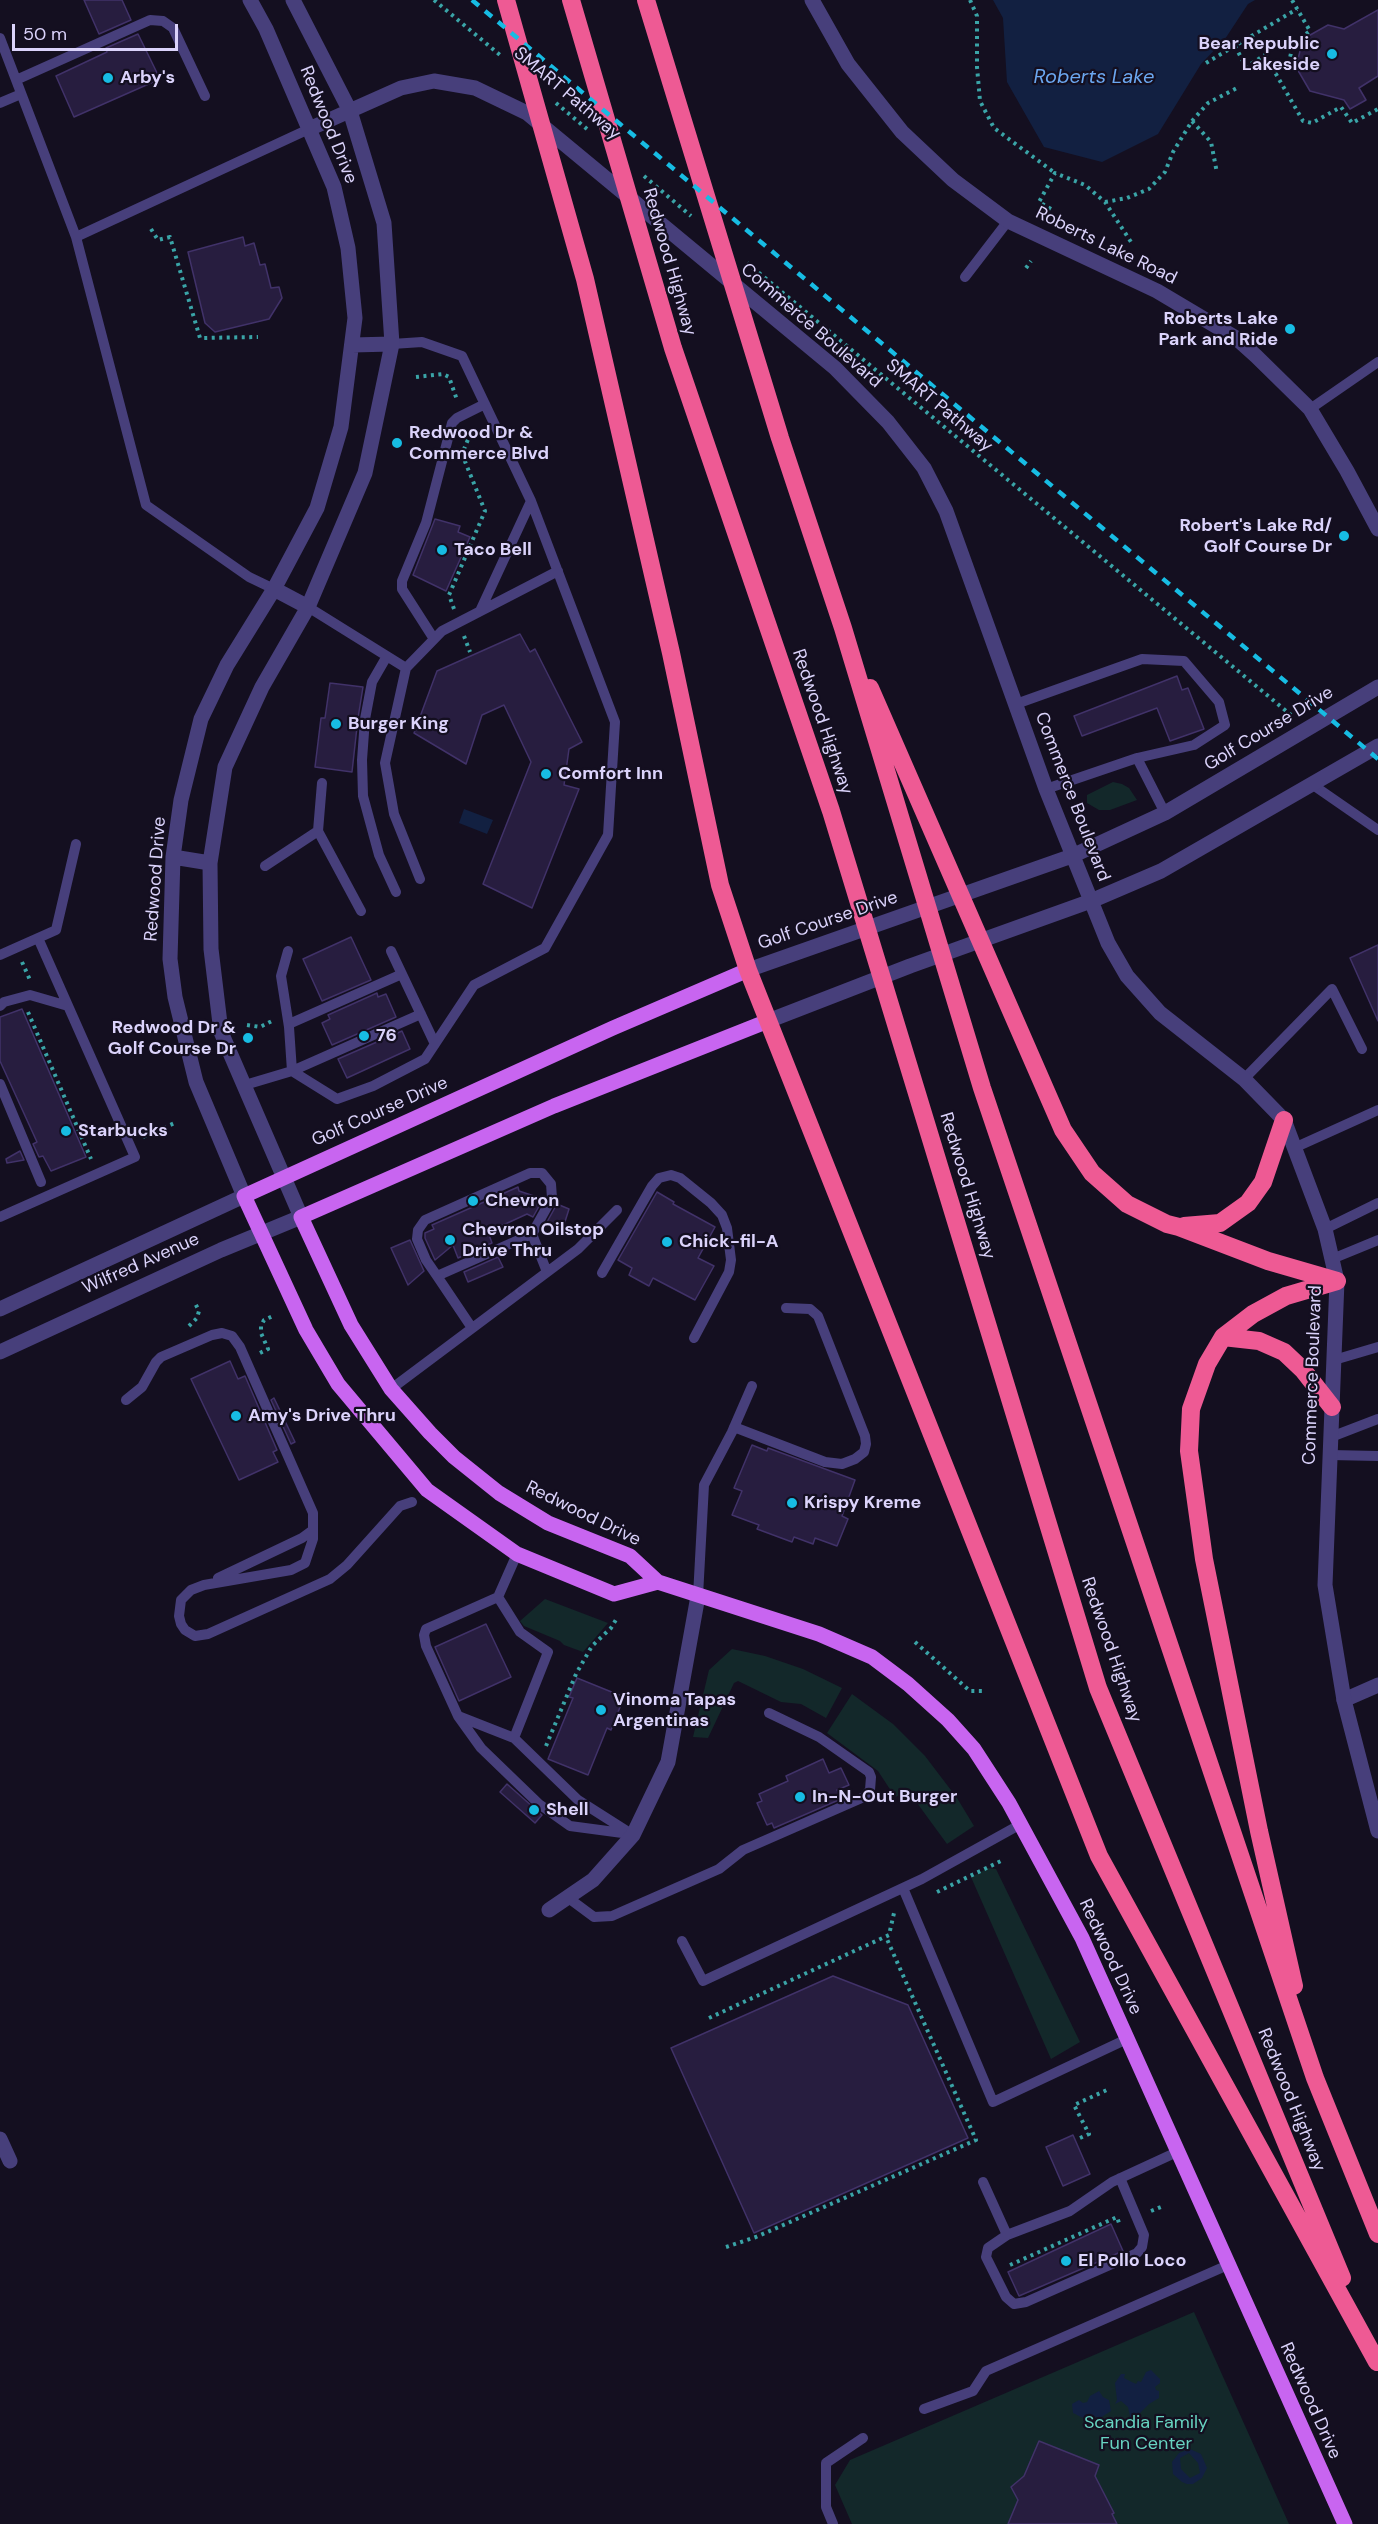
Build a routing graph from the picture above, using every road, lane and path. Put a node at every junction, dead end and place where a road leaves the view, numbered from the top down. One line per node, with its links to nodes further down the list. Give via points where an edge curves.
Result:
1 (250, 0): 25 (street, Redwood Drive)
2 (293, 0): 23 (street, Redwood Drive)
3 (434, 0): 13 (path, SMART Pathway)
4 (506, 0): 86 (highway, via 585,279 720,885)
5 (571, 0): 186 (highway, Redwood Highway, via 673,348 831,811 1098,1688)
6 (646, 0): 56 (highway, Redwood Highway, via 780,438)
7 (812, 0): 33 (street, Roberts Lake Road, via 848,64 902,132 953,180)
8 (970, 0): 27 (path, via 976,16 980,101 994,128)
9 (1292, 0): 10 (path)
10 (1298, 9): 12 (path); 15 (path, via 1310,31 1293,43 1289,63)
11 (0, 38): 16 (lane)
12 (1235, 46): 14 (path); 15 (path, via 1246,67 1265,55)
13 (506, 61)
14 (1206, 63)
15 (1275, 71): 22 (path, via 1303,121 1312,123 1341,107 1352,123)
16 (16, 80): 18 (lane); 19 (lane, via 150,20 163,21 173,28)
17 (1237, 88): 24 (path, via 1208,103)
18 (21, 94): 21 (lane); 35 (lane)
19 (205, 96)
20 (552, 99): 26 (path, SMART Pathway)
21 (0, 103)
22 (1378, 110)
23 (350, 111): 25 (street, Commerce Boulevard); 42 (street, Redwood Drive, via 384,223); 62 (street, Commerce Boulevard, via 401,88 434,81 475,88 527,113 835,368 888,422 924,468 946,512)
24 (1192, 121): 28 (path, via 1211,142); 30 (path, via 1165,172 1149,189)
25 (309, 129): 35 (lane); 43 (street, Redwood Drive, via 334,187 348,248 354,318)
26 (588, 129)
27 (1055, 173): 30 (path, via 1085,185); 31 (path, via 1039,202)
28 (1217, 173)
29 (642, 175): 32 (path)
30 (1105, 202): 36 (path)
31 (1051, 209)
32 (696, 220)
33 (1008, 221): 40 (lane); 47 (street, Roberts Lake Road, via 1157,291 1236,338)
34 (151, 229): 41 (path, via 158,240 170,237 200,338)
35 (76, 237): 52 (lane, via 146,505 249,577)
36 (1131, 242)
37 (741, 258): 63 (path, SMART Pathway)
38 (1031, 261): 39 (path)
39 (1026, 268)
40 (965, 277)
41 (258, 337)
42 (393, 344): 43 (street); 46 (lane, via 422,342 462,356); 53 (street, Redwood Drive, via 365,473)
43 (352, 345): 52 (street, Redwood Drive, via 341,427 316,508)
44 (1378, 362): 47 (lane)
45 (416, 377): 48 (path, via 449,377)
46 (485, 404): 48 (lane); 49 (lane)
47 (1310, 409): 50 (street, Roberts Lake Road)
48 (462, 415): 55 (path, via 470,437 462,454 485,511 449,595); 57 (lane, via 452,423 426,523 402,581 402,589)
49 (531, 501): 51 (lane); 54 (lane)
50 (1378, 529)
51 (558, 571): 54 (lane); 97 (lane, via 615,722 608,835 545,948 474,985)
52 (274, 590): 53 (street); 74 (street, Redwood Drive, via 227,665 201,718 181,800)
53 (308, 607): 59 (lane); 75 (street, Redwood Drive, via 262,687 225,767)
54 (480, 612): 55 (lane)
55 (459, 622): 57 (lane); 58 (path)
56 (843, 628): 114 (highway, via 1063,1130 1092,1173 1127,1204); 170 (highway, Redwood Highway, via 982,1088)
57 (434, 639): 60 (lane)
58 (470, 652)
59 (387, 656): 60 (lane); 78 (lane, via 372,682 367,710 363,796 379,855)
60 (406, 668): 77 (lane, via 385,763 394,814)
61 (1378, 687): 69 (street, Golf Course Drive)
62 (1016, 704): 65 (lane, via 1142,659 1184,661 1219,702 1225,725 1194,745); 68 (street, Commerce Boulevard)
63 (1291, 716)
64 (1378, 746): 67 (street)
65 (1137, 758): 68 (lane); 69 (lane)
66 (322, 783): 71 (lane)
67 (1313, 785): 70 (lane); 79 (street, via 1161,871)
68 (1046, 789): 73 (street, Commerce Boulevard)
69 (1165, 813): 73 (street, Golf Course Drive)
70 (1378, 830)
71 (318, 831): 76 (lane); 80 (lane)
72 (76, 844): 81 (lane, via 56,930)
73 (1072, 856): 79 (street, Commerce Boulevard); 86 (street, Golf Course Drive)
74 (173, 857): 75 (street); 109 (street, Redwood Drive, via 170,959 175,997 196,1082)
75 (210, 862): 102 (street, Redwood Drive, via 211,949 221,1032)
76 (265, 866)
77 (420, 879)
78 (396, 892)
79 (1090, 901): 94 (street); 100 (street, Commerce Boulevard, via 1127,976 1160,1013)
80 (361, 911)
81 (38, 938): 84 (lane); 90 (lane)
82 (288, 951): 95 (lane, via 281,976)
83 (391, 951): 87 (lane)
84 (0, 955)
85 (22, 962): 88 (path)
86 (748, 970): 94 (highway); 107 (main road, Golf Course Drive)
87 (402, 974): 92 (lane); 95 (lane)
88 (32, 984)
89 (0, 1006): 90 (lane, via 30,995)
90 (68, 1006): 112 (lane, via 135,1157)
91 (27, 1007): 106 (path)
92 (421, 1014): 97 (lane); 99 (lane)
93 (277, 1018): 96 (path, via 260,1027)
94 (768, 1021): 113 (main road, via 554,1106); 186 (highway, via 1099,1856)
95 (289, 1024): 99 (lane)
96 (247, 1025)
97 (435, 1044): 99 (lane, via 425,1059 373,1086 337,1099)
98 (1362, 1048): 100 (lane, via 1332,989)
99 (292, 1071): 102 (lane)
100 (1244, 1079): 104 (street, Commerce Boulevard)
101 (0, 1084): 108 (lane)
102 (244, 1085): 107 (street, Redwood Drive)
103 (1378, 1110): 105 (lane)
104 (1284, 1120): 105 (street, Commerce Boulevard); 114 (highway, via 1263,1182 1248,1203 1220,1223)
105 (1294, 1148): 115 (street, Commerce Boulevard)
106 (92, 1160)
107 (283, 1177): 109 (main road, Wilfred Avenue); 113 (street, Redwood Drive)
108 (41, 1182)
109 (244, 1196): 116 (main road, Redwood Drive); 125 (street, Wilfred Avenue)
110 (1378, 1203): 115 (lane)
111 (617, 1210): 120 (lane, via 578,1249)
112 (0, 1217)
113 (301, 1218): 116 (street, Wilfred Avenue); 133 (main road, Redwood Drive, via 351,1324)
114 (1179, 1227): 123 (highway, via 1268,1261)
115 (1325, 1229): 119 (street, Commerce Boulevard)
116 (262, 1234): 130 (street, Wilfred Avenue); 143 (main road, Redwood Drive, via 306,1330 338,1384 427,1490)
117 (532, 1234): 120 (lane); 122 (lane); 122 (lane, via 552,1198 551,1184 542,1173 530,1173 425,1220 417,1239)
118 (1378, 1240): 119 (lane)
119 (1332, 1259): 123 (street, Commerce Boulevard)
120 (547, 1272): 126 (lane)
121 (602, 1273): 128 (lane, via 652,1186 659,1178 680,1178 722,1215 731,1260 729,1272)
122 (437, 1276): 126 (lane)
123 (1337, 1281): 127 (highway, via 1286,1296); 131 (street, Commerce Boulevard)
124 (786, 1308): 137 (lane, via 810,1309 818,1316 865,1436 864,1452 842,1464 825,1462)
125 (0, 1309)
126 (472, 1328): 133 (lane)
127 (1223, 1337): 135 (highway, via 1259,1341 1284,1352); 170 (highway, via 1207,1364 1191,1409 1189,1451 1208,1581)
128 (694, 1338)
129 (1378, 1347): 131 (lane)
130 (0, 1352)
131 (1334, 1360): 135 (street, Commerce Boulevard)
132 (752, 1386): 137 (lane)
133 (392, 1389): 144 (main road, Redwood Drive, via 454,1457 499,1493 549,1523 630,1556)
134 (126, 1400): 142 (lane, via 142,1387 161,1357 212,1335 232,1336 306,1496 313,1513)
135 (1332, 1407): 138 (street, Commerce Boulevard)
136 (1378, 1419): 138 (lane)
137 (734, 1427): 146 (lane, via 704,1485)
138 (1331, 1437): 139 (street, Commerce Boulevard)
139 (1330, 1455): 140 (lane); 152 (street, Commerce Boulevard, via 1325,1585)
140 (1378, 1456)
141 (412, 1502): 145 (lane, via 400,1506 347,1565 330,1578 208,1634 195,1636 181,1624 179,1608 191,1590)
142 (313, 1530): 145 (lane); 145 (lane, via 309,1557 299,1566)
143 (518, 1554): 144 (main road, Redwood Drive, via 614,1594); 147 (lane)
144 (658, 1582): 146 (main road, Redwood Drive)
145 (204, 1585)
146 (698, 1596): 157 (main road, Redwood Drive, via 819,1634 872,1657 948,1720 974,1749); 159 (street, via 668,1762)
147 (498, 1597): 154 (lane, via 426,1629 426,1646); 155 (lane, via 520,1632 548,1652)
148 (617, 1618): 156 (path, via 586,1655)
149 (915, 1642): 151 (path, via 970,1691)
150 (1378, 1685): 152 (street)
151 (986, 1690)
152 (1344, 1700): 158 (street, Commerce Boulevard)
153 (769, 1713): 163 (lane, via 819,1737 869,1772 870,1790 864,1797 742,1850 719,1869 612,1916 594,1917)
154 (458, 1716): 155 (lane); 159 (lane, via 481,1748 539,1804 570,1826)
155 (514, 1738): 159 (lane, via 578,1800)
156 (546, 1746)
157 (1021, 1824): 161 (lane); 169 (main road, Redwood Drive, via 1082,1938)
158 (1378, 1831)
159 (633, 1835): 163 (street, via 593,1880)
160 (1001, 1861): 162 (path)
161 (903, 1888): 167 (lane, via 703,1981); 169 (lane, via 993,2102)
162 (932, 1894)
163 (567, 1897): 164 (street)
164 (549, 1910)
165 (894, 1913): 166 (path, via 890,1935)
166 (886, 1937): 168 (path); 183 (path, via 976,2140)
167 (681, 1941)
168 (709, 2018)
169 (1127, 2039): 174 (main road, Redwood Drive)
170 (1315, 2078): 181 (highway, Redwood Highway)
171 (1109, 2089): 172 (path, via 1074,2105 1089,2134)
172 (1080, 2138)
173 (0, 2139): 175 (street)
174 (1177, 2152): 176 (lane); 185 (main road, Redwood Drive)
175 (10, 2161)
176 (1120, 2178): 182 (lane, via 1070,2211); 182 (lane, via 1144,2235 1137,2253 1014,2304 1006,2297 986,2257 988,2248)
177 (983, 2182): 182 (lane)
178 (1161, 2207): 179 (path)
179 (1146, 2212)
180 (1128, 2219): 184 (path, via 1119,2223 1117,2217)
181 (1378, 2234)
182 (1007, 2235)
183 (726, 2247)
184 (1010, 2265)
185 (1228, 2265): 187 (lane, via 986,2371 973,2391); 190 (main road, Redwood Drive)
186 (1377, 2363)
187 (924, 2409)
188 (863, 2438): 189 (lane, via 826,2463 826,2507)
189 (833, 2524)
190 (1345, 2524)

